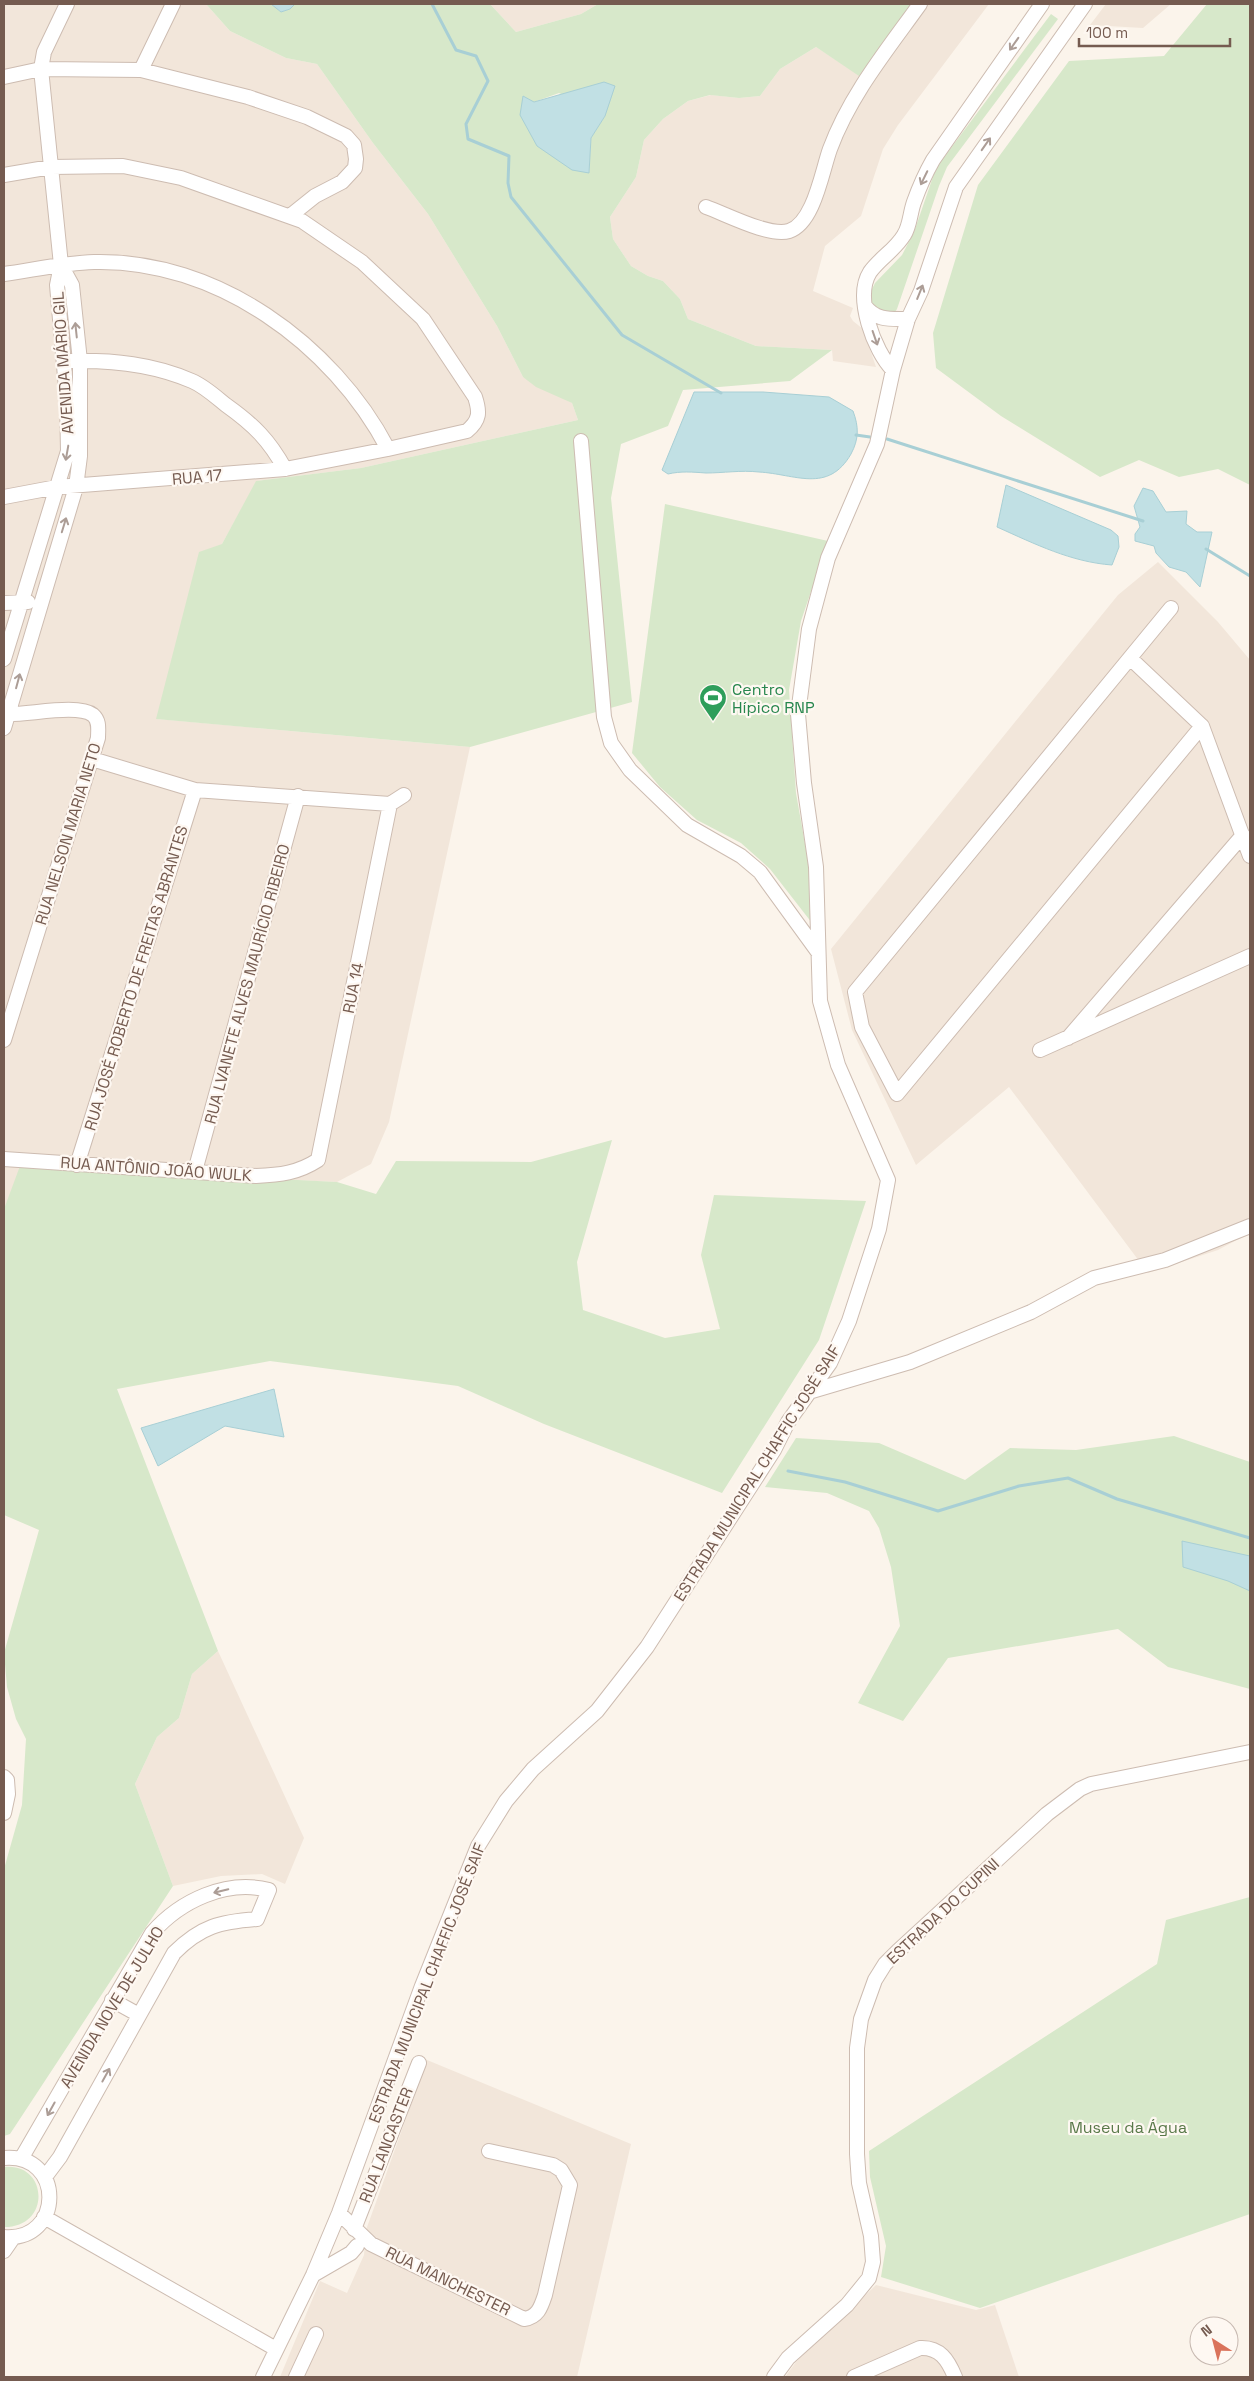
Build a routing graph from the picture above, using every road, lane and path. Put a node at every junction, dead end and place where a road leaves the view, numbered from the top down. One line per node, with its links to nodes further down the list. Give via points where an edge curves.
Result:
1 (67, 4): 6 (street, via 44,52)
2 (173, 4): 7 (street)
3 (920, 4): 11 (street, via 853,100 830,148 810,213 798,226 789,231 774,232)
4 (1042, 4): 15 (street, one-way to 15, via 932,160 905,234 867,277 863,296)
5 (1084, 4): 16 (street, ESTRADA MUNICIPAL CHAFFIC JOSÉ SAIF, one-way to 5, via 921,291 956,187)
6 (41, 69): 7 (street); 8 (street); 9 (street)
7 (142, 70): 12 (street, via 248,97 307,117 346,136 354,145 355,168 342,182 315,196)
8 (4, 77)
9 (51, 167): 10 (street); 12 (street, via 123,166 181,178); 13 (street)
10 (4, 174)
11 (706, 207)
12 (290, 216): 22 (street, RUA 17, via 362,262 422,319 475,397 480,411 476,423 467,431)
13 (61, 265): 14 (street); 17 (street, AVENIDA MÁRIO GIL, via 57,285); 18 (street, AVENIDA MÁRIO GIL, one-way to 13, via 72,285); 22 (street, via 95,262 151,267 206,283 253,306 300,338 337,375 380,432)
14 (4, 274)
15 (865, 306): 16 (street, via 880,318); 19 (street, one-way to 19, via 883,360)
16 (908, 319): 19 (street, ESTRADA MUNICIPAL CHAFFIC JOSÉ SAIF)
17 (63, 361): 18 (street); 20 (street, AVENIDA MÁRIO GIL)
18 (80, 361): 20 (street, AVENIDA MÁRIO GIL); 23 (street, via 144,366 193,381 252,424 272,446)
19 (893, 370): 43 (street, ESTRADA MUNICIPAL CHAFFIC JOSÉ SAIF, via 877,444 820,581 809,629 798,714 816,867)
20 (73, 400): 24 (street, AVENIDA MÁRIO GIL, one-way to 24, via 68,451); 25 (street, AVENIDA MÁRIO GIL, via 80,456)
21 (581, 441): 43 (street, via 604,717 610,743 630,770 686,825 741,856 760,872)
22 (388, 450): 23 (street, RUA 17)
23 (285, 469): 25 (street, RUA 17)
24 (58, 487): 25 (street, RUA 17); 26 (street, RUA 17); 27 (street, AVENIDA MÁRIO GIL)
25 (76, 487): 29 (street, AVENIDA MÁRIO GIL, one-way to 25)
26 (4, 497)
27 (21, 601): 28 (street); 29 (street); 32 (street, AVENIDA MÁRIO GIL)
28 (4, 603)
29 (39, 605): 33 (street, AVENIDA MÁRIO GIL, one-way to 29)
30 (1171, 608): 31 (street)
31 (1130, 658): 34 (street); 34 (street, via 856,992 862,1027 896,1094)
32 (4, 659)
33 (6, 714): 35 (street, AVENIDA MÁRIO GIL); 36 (street, RUA NELSON MARIA NETO, via 80,710 93,716 99,724)
34 (1202, 726): 41 (street)
35 (4, 728)
36 (92, 759): 37 (street); 46 (street, RUA NELSON MARIA NETO)
37 (195, 790): 39 (street); 49 (street, RUA JOSÉ ROBERTO DE FREITAS ABRANTES)
38 (404, 795): 40 (street)
39 (298, 796): 40 (street); 51 (street, RUA LVANETE ALVES MAURÍCIO RIBEIRO)
40 (390, 804): 50 (street, RUA 14, via 323,1140 318,1160)
41 (1242, 835): 42 (street); 45 (street)
42 (1250, 856)
43 (818, 952): 53 (street, ESTRADA MUNICIPAL CHAFFIC JOSÉ SAIF, via 820,1001 838,1065 888,1180 879,1229 849,1321 830,1363)
44 (1250, 956): 45 (street)
45 (1068, 1038): 47 (street)
46 (4, 1040)
47 (1040, 1050)
48 (4, 1159): 49 (street, RUA ANTÔNIO JOÃO WULK)
49 (76, 1165): 51 (street, RUA ANTÔNIO JOÃO WULK)
50 (308, 1166): 51 (street, RUA ANTÔNIO JOÃO WULK, via 287,1174 256,1176)
51 (195, 1171)
52 (1250, 1226): 53 (street, via 1165,1260 1094,1278 1031,1312 910,1362)
53 (812, 1392): 64 (street, ESTRADA MUNICIPAL CHAFFIC JOSÉ SAIF, via 788,1422 769,1458 647,1648 597,1711 570,1733 511,1794 478,1846 422,1986)
54 (1250, 1752): 74 (street, ESTRADA DO CUPINI, via 1091,1784 1080,1789 1047,1814 885,1964 867,1998 857,2048 857,2154 859,2183 871,2236 873,2262 869,2278 847,2305 788,2358)
55 (5, 1778): 56 (street, via 8,1794)
56 (4, 1812)
57 (112, 2000): 58 (street); 58 (street, AVENIDA NOVE DE JULHO, one-way to 57, via 174,1953 188,1939 212,1925 257,1919 269,1890 245,1887 221,1891 202,1896 172,1914 152,1933); 62 (street, AVENIDA NOVE DE JULHO, one-way to 62)
58 (139, 2015): 63 (street, AVENIDA NOVE DE JULHO, one-way to 58, via 60,2157)
59 (419, 2062): 66 (street, RUA LANCASTER)
60 (489, 2150): 66 (street, RUA MANCHESTER, via 553,2165 567,2177 570,2185 545,2295 539,2312 533,2316 524,2319)
61 (4, 2158): 62 (street)
62 (21, 2159): 63 (street, via 36,2167)
63 (44, 2177): 65 (street, via 50,2202)
64 (339, 2213): 66 (street, RUA MANCHESTER); 69 (street, ESTRADA MUNICIPAL CHAFFIC JOSÉ SAIF)
65 (44, 2217): 67 (street, via 27,2234); 71 (street)
66 (357, 2236): 69 (street, via 351,2253)
67 (9, 2237): 68 (street)
68 (4, 2251)
69 (313, 2275): 71 (street, ESTRADA MUNICIPAL CHAFFIC JOSÉ SAIF)
70 (316, 2334): 73 (street)
71 (276, 2349): 72 (street, ESTRADA MUNICIPAL CHAFFIC JOSÉ SAIF)
72 (263, 2377)
73 (296, 2377)
74 (774, 2377)
75 (854, 2377): 76 (street, via 920,2348 931,2347 946,2358)
76 (955, 2377)

